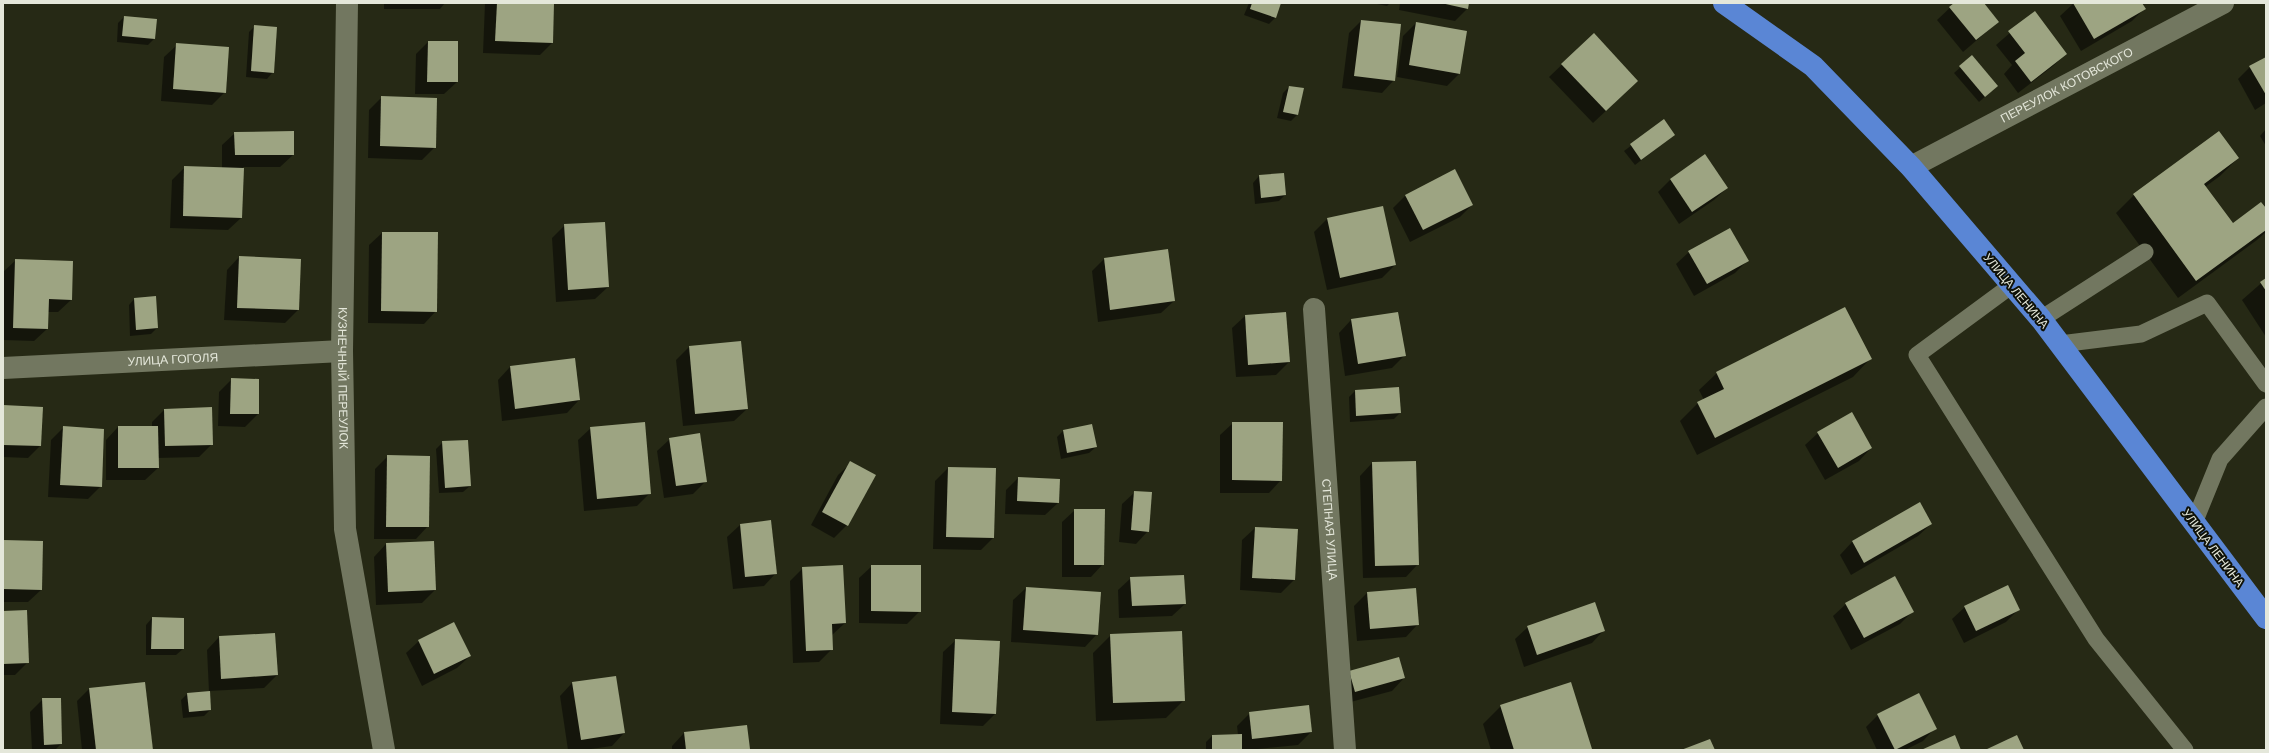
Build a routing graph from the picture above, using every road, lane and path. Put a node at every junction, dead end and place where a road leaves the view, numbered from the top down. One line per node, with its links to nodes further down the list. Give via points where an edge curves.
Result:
1 (347, 3): 10 (street, КУЗНЕЧНЫЙ ПЕРЕУЛОК)
2 (1724, 3): 4 (highway, УЛИЦА ЛЕНИНА, via 1813,66)
3 (2223, 3): 4 (street, ПЕРЕУЛОК КОТОВСКОГО)
4 (1911, 167): 6 (highway, УЛИЦА ЛЕНИНА)
5 (2145, 252): 8 (lane)
6 (2012, 285): 8 (highway, УЛИЦА ЛЕНИНА); 19 (lane, via 1917,355 2096,639)
7 (1314, 309): 18 (street, СТЕПНАЯ УЛИЦА)
8 (2041, 319): 9 (highway, УЛИЦА ЛЕНИНА)
9 (2060, 344): 12 (lane, via 2141,334 2207,303); 14 (highway, УЛИЦА ЛЕНИНА)
10 (342, 351): 11 (street, УЛИЦА ГОГОЛЯ); 17 (street, КУЗНЕЧНЫЙ ПЕРЕУЛОК, via 345,529)
11 (3, 368)
12 (2266, 384)
13 (2266, 407): 14 (lane, via 2220,459)
14 (2194, 523): 15 (highway, УЛИЦА ЛЕНИНА)
15 (2258, 596): 16 (highway, УЛИЦА ЛЕНИНА)
16 (2266, 618)
17 (384, 750)
18 (1344, 750)
19 (2185, 750)

